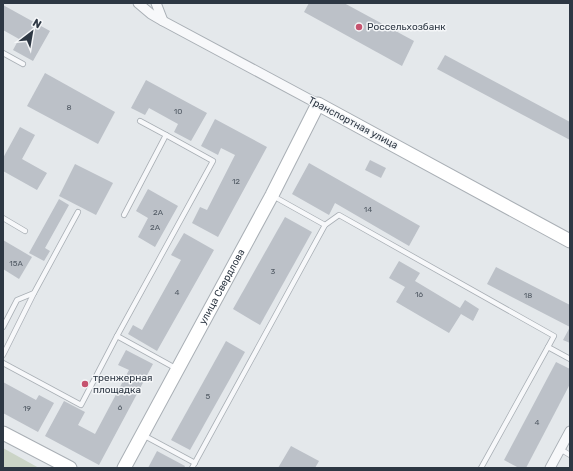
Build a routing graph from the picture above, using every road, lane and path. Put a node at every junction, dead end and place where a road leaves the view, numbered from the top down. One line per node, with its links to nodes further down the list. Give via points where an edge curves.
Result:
1 (138, 3): 3 (street, Транспортная улица)
2 (156, 3): 3 (street)
3 (163, 21): 6 (street, Транспортная улица)
4 (3, 53): 5 (lane)
5 (24, 64)
6 (318, 104): 9 (street, улица Свердлова); 15 (street, Транспортная улица)
7 (140, 121): 8 (lane)
8 (166, 136): 11 (lane); 18 (lane, via 213,161)
9 (272, 195): 13 (lane); 23 (street, улица Свердлова)
10 (78, 212): 16 (lane)
11 (124, 215)
12 (3, 218): 14 (lane)
13 (325, 225): 19 (lane, via 339,215 554,336); 29 (lane)
14 (25, 231)
15 (570, 240)
16 (34, 293): 17 (lane, via 17,300); 20 (lane)
17 (3, 327)
18 (118, 336): 22 (lane, via 81,405); 23 (lane)
19 (548, 346): 21 (lane); 33 (lane)
20 (3, 355)
21 (570, 359)
22 (3, 363)
23 (178, 370): 26 (street, улица Свердлова)
24 (570, 431): 27 (street)
25 (3, 433): 30 (street)
26 (143, 435): 29 (lane); 31 (street, улица Свердлова)
27 (560, 450): 28 (lane); 34 (street)
28 (570, 455)
29 (195, 463): 32 (lane)
30 (70, 468)
31 (124, 468)
32 (192, 468)
33 (481, 468)
34 (550, 468)

